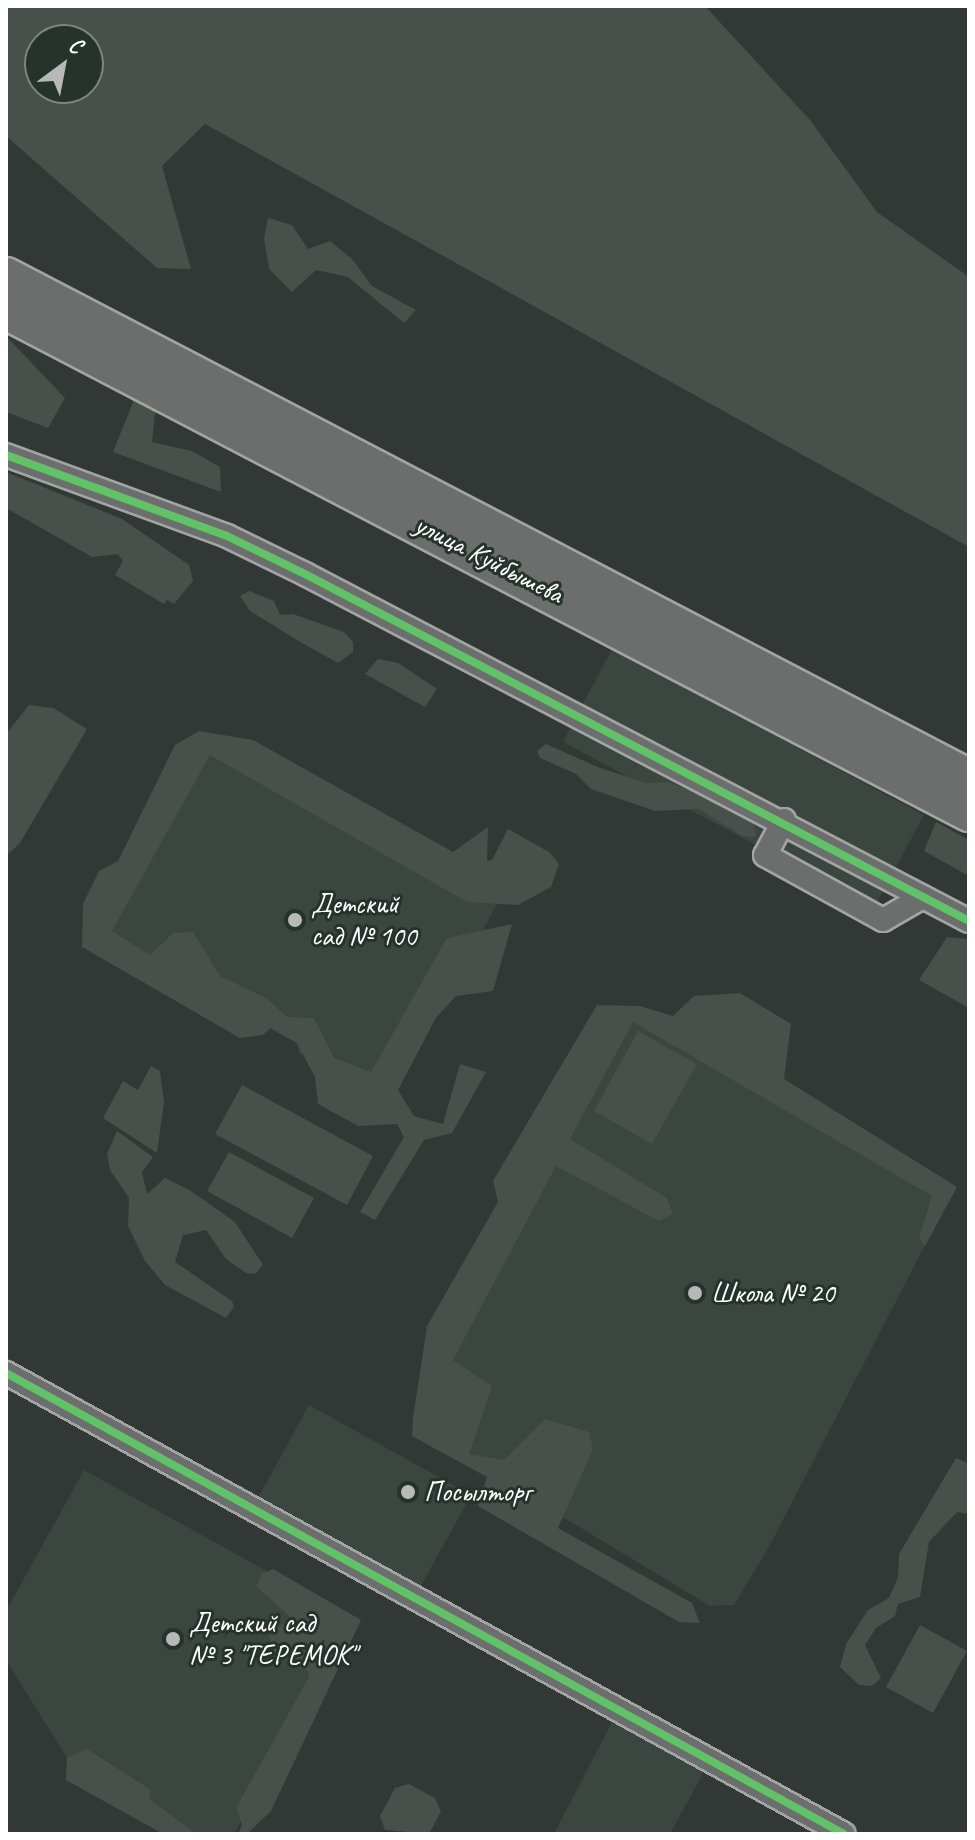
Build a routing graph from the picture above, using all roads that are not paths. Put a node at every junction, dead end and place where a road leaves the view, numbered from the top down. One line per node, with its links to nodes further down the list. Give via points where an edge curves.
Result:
1 (6, 277): 4 (highway, улица Куйбышева)
2 (6, 310): 5 (highway, улица Куйбышева)
3 (6, 455): 6 (street, via 227,536)
4 (969, 779)
5 (969, 812)
6 (784, 820): 7 (street); 7 (street, via 765,855 883,920)
7 (923, 897): 8 (street)
8 (969, 921)
9 (6, 1373): 10 (street)
10 (844, 1834)

